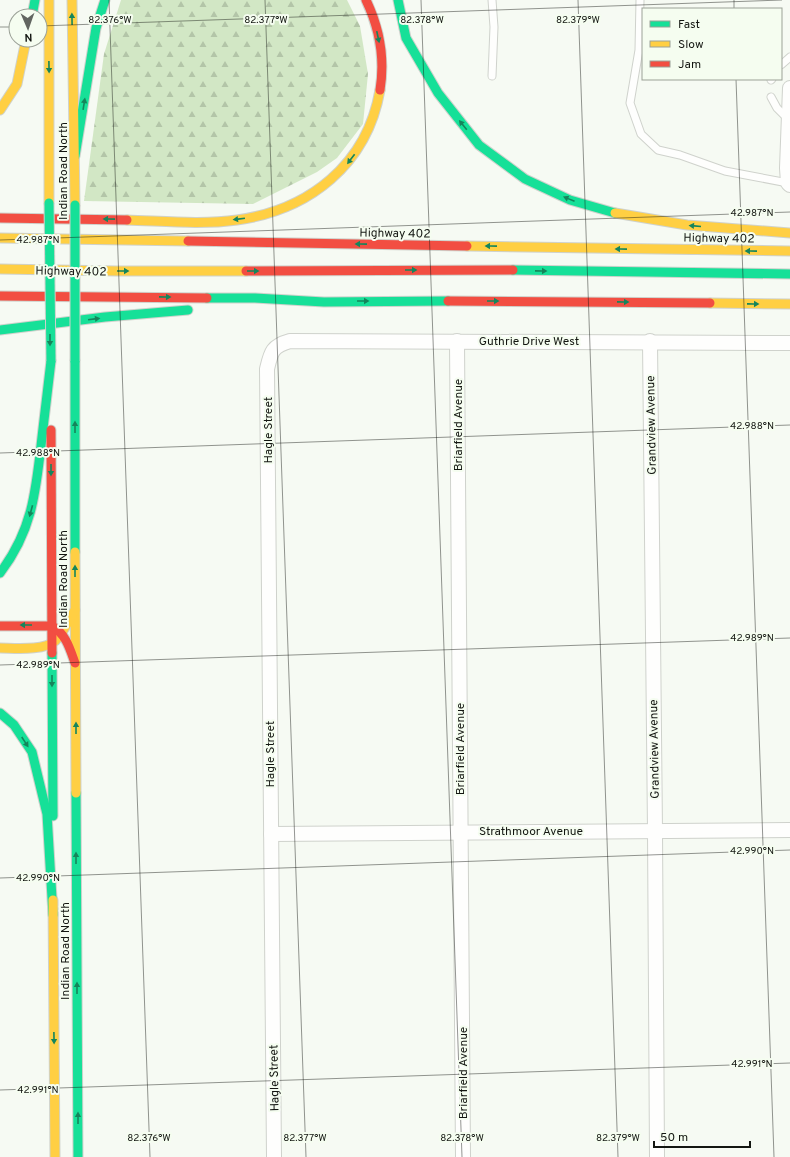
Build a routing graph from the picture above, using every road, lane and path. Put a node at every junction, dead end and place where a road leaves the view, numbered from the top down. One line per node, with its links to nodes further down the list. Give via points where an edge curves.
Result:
1 (49, 0): 37 (main road, Indian Road North, one-way to 37, bridge)
2 (72, 0): 17 (main road, Indian Road North, one-way to 2)
3 (105, 0): 17 (main road, one-way to 3, via 96,28)
4 (366, 0): 19 (main road, one-way to 19, via 376,24 381,47 383,66 378,101 366,135 353,156 333,179 306,198 271,213 216,221)
5 (398, 0): 20 (main road, one-way to 5, via 687,225 607,212 570,200 525,179 479,145 438,94 406,38)
6 (492, 0): 11 (lane)
7 (640, 0): 18 (lane, via 639,50 630,103 641,134 658,150 725,171)
8 (24, 48): 15 (main road, via 17,84)
9 (790, 57): 10 (lane)
10 (782, 64)
11 (492, 76)
12 (790, 88): 13 (street)
13 (790, 92): 16 (street)
14 (771, 97): 16 (lane, via 776,108)
15 (0, 110)
16 (789, 120): 18 (street)
17 (75, 156): 39 (main road, Indian Road North, one-way to 17, bridge)
18 (789, 184)
19 (0, 218)
20 (790, 233)
21 (0, 238): 22 (main road, Highway 402, one-way to 21)
22 (790, 251)
23 (0, 269): 24 (main road, one-way to 24, via 498,270)
24 (790, 274)
25 (44, 282): 26 (main road, Highway 402)
26 (81, 283)
27 (0, 296): 28 (main road, one-way to 28, via 255,298)
28 (324, 302): 29 (main road, one-way to 29); 30 (main road)
29 (790, 304)
30 (229, 307)
31 (200, 309): 32 (main road, one-way to 31)
32 (0, 330)
33 (457, 341): 34 (street, Guthrie Drive West); 36 (street, Guthrie Drive West, via 290,341 282,343); 48 (street, Briarfield Avenue)
34 (650, 341): 35 (street, Guthrie Drive West); 49 (street, Grandview Avenue)
35 (790, 343)
36 (272, 351): 50 (street, Hagle Street, via 267,369)
37 (51, 361): 38 (main road, one-way to 38, via 38,479 31,510 15,552); 41 (main road, Indian Road North, one-way to 41)
38 (0, 573)
39 (75, 610): 42 (main road); 45 (main road, Indian Road North)
40 (0, 626): 41 (main road, one-way to 40)
41 (52, 626): 42 (main road); 43 (main road, Indian Road North)
42 (61, 632): 43 (main road); 45 (main road)
43 (52, 642): 44 (main road, via 34,647); 51 (main road, Indian Road North, one-way to 51)
44 (0, 648)
45 (76, 663): 53 (main road, Indian Road North, one-way to 45)
46 (0, 713): 51 (main road, one-way to 51, via 14,725 32,752 47,814)
47 (790, 830): 49 (street, Strathmoor Avenue)
48 (461, 831): 49 (street, Strathmoor Avenue); 50 (street, Strathmoor Avenue); 55 (street, Briarfield Avenue)
49 (655, 831): 56 (street, Grandview Avenue)
50 (271, 834): 54 (street, Hagle Street)
51 (53, 915): 52 (main road, Indian Road North, one-way to 52)
52 (55, 1157)
53 (78, 1157)
54 (274, 1157)
55 (463, 1157)
56 (657, 1157)

